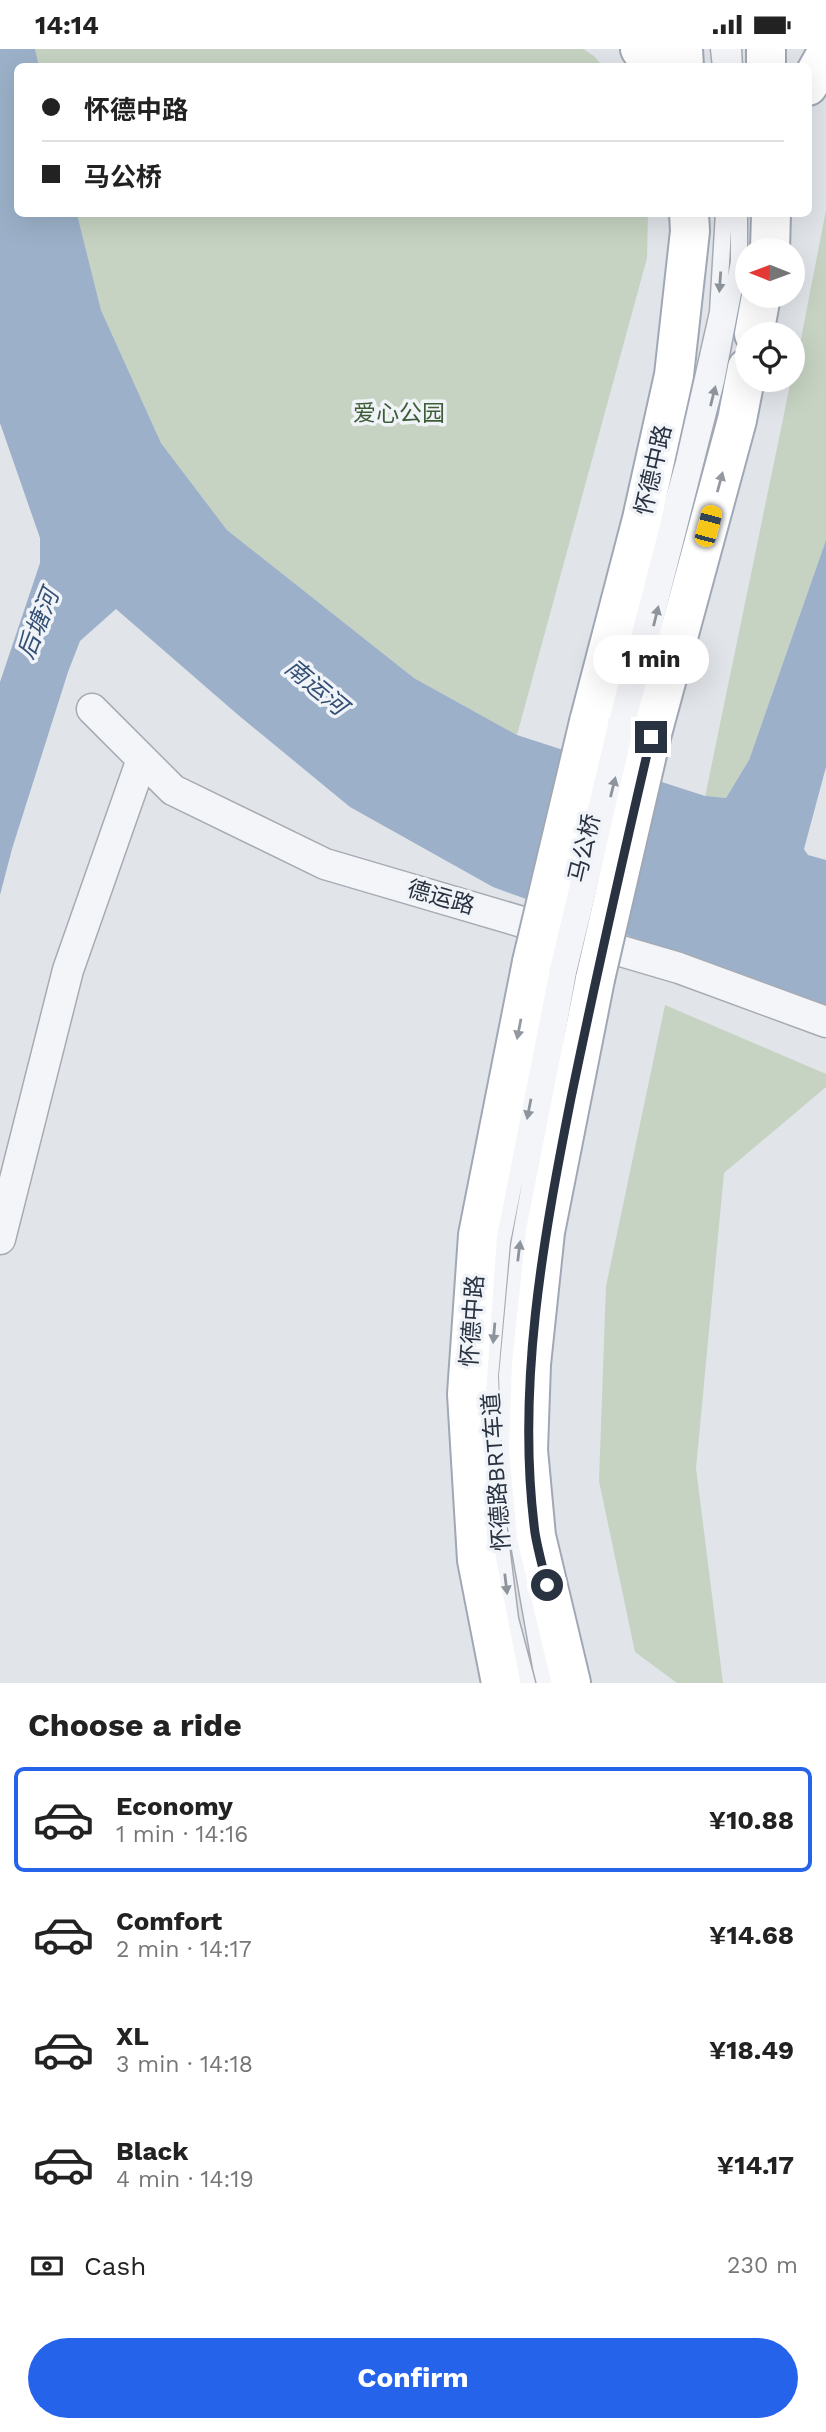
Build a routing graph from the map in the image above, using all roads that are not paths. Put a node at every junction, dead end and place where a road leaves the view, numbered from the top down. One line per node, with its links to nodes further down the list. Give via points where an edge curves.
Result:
1 (640, 49): 3 (main road)
2 (826, 54): 4 (main road)
3 (651, 63)
4 (812, 79)
5 (689, 217): 10 (main road, 怀德中路, via 674,375 642,519)
6 (724, 217): 10 (lane, one-way to 10, via 718,312)
7 (739, 217): 10 (lane, one-way to 7, via 716,381 739,262)
8 (742, 392): 10 (main road, one-way to 8, via 737,420)
9 (92, 709): 11 (street, 德运路)
10 (620, 729): 12 (main road, 马公桥, bridge); 12 (main road, 马公桥, bridge)
11 (142, 759): 13 (street, 德运路, via 173,790 325,864 679,968); 14 (street, via 68,971)
12 (563, 971): 15 (main road, 怀德中路, one-way to 15, via 478,1235 467,1394 477,1560); 16 (lane, 怀德路BRT车道, one-way to 16, via 502,1242 490,1375 495,1498 510,1619); 17 (lane, 怀德路BRT车道, one-way to 12, via 512,1504 508,1376 519,1246); 18 (main road, via 528,1450 536,1536)
13 (826, 1022)
14 (0, 1239)
15 (501, 1683)
16 (527, 1683)
17 (545, 1683)
18 (571, 1683)

